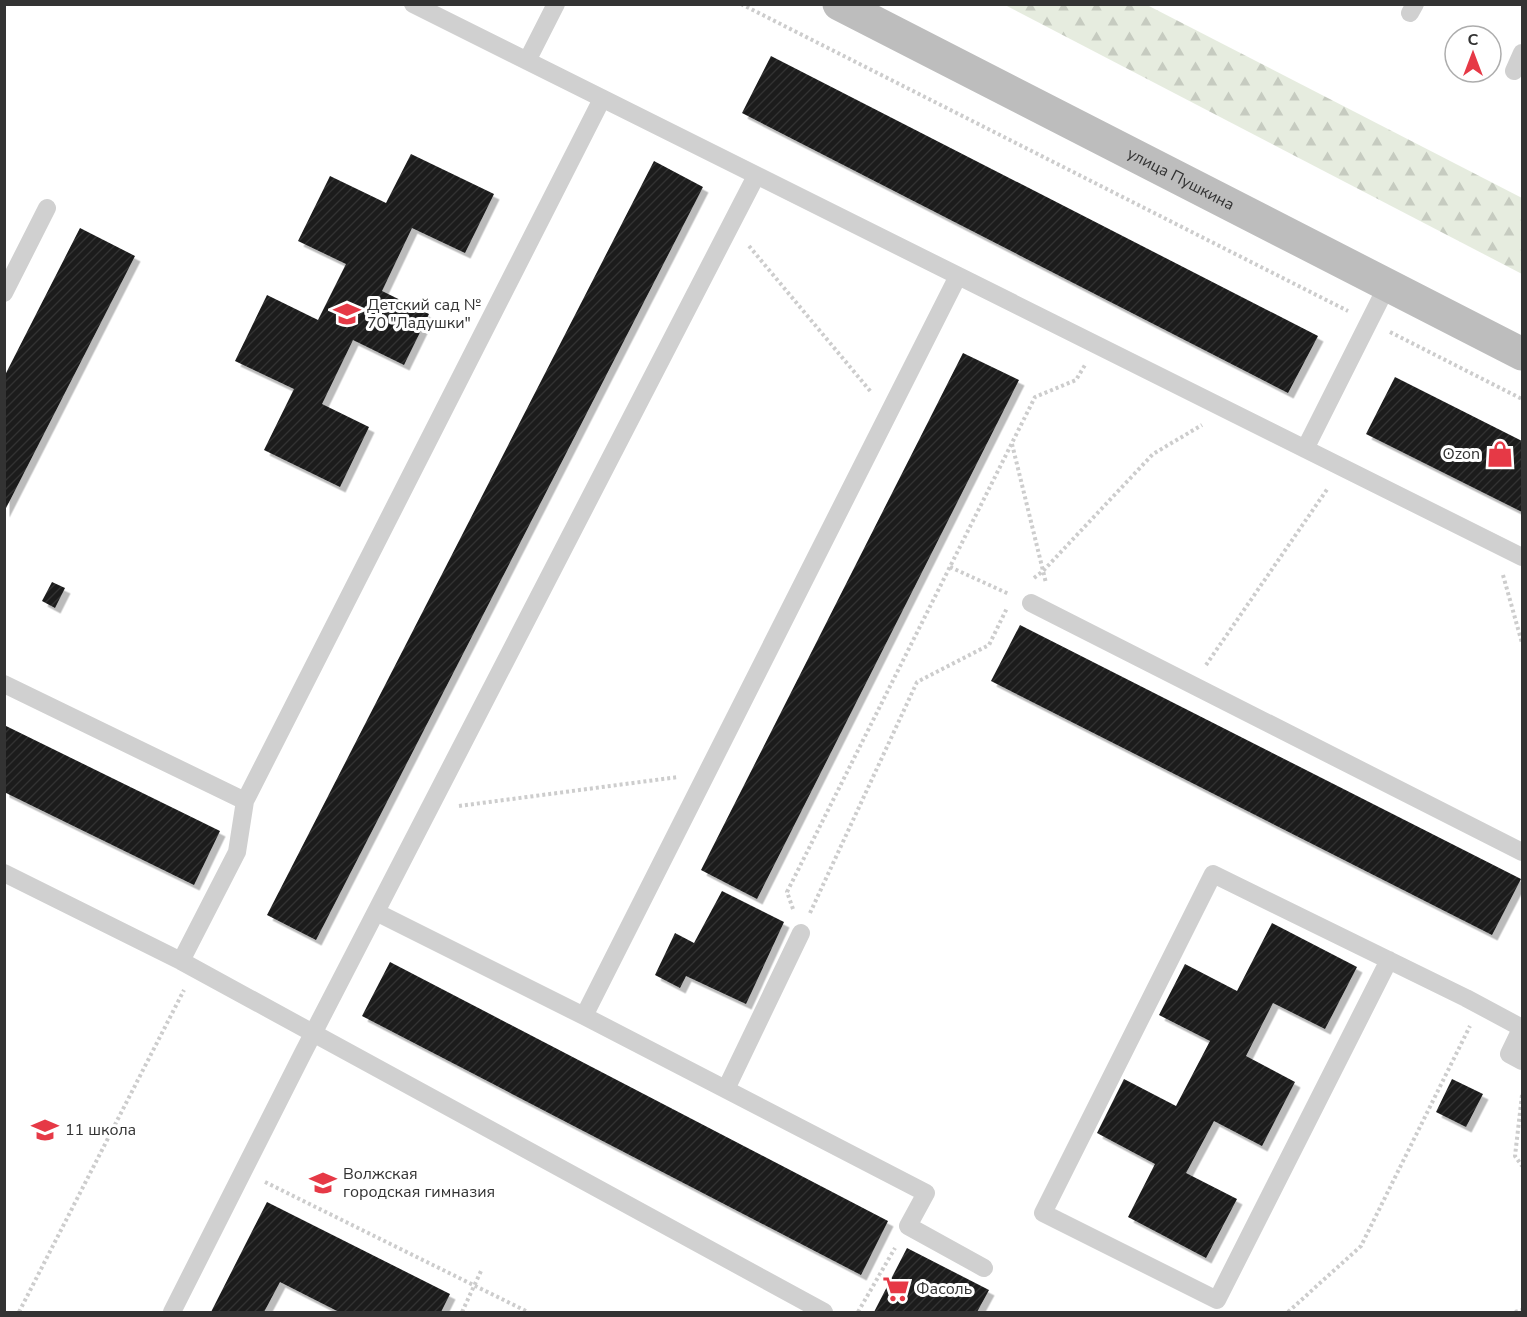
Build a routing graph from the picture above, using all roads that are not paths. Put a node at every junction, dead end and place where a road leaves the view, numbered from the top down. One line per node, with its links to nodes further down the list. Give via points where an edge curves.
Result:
1 (413, 4): 5 (lane)
2 (556, 4): 5 (lane)
3 (839, 4): 11 (street, улица Пушкина)
4 (1522, 53): 6 (lane)
5 (527, 61): 7 (lane)
6 (1514, 70)
7 (602, 99): 8 (lane); 18 (lane)
8 (756, 176): 10 (lane); 21 (lane)
9 (48, 208): 12 (lane)
10 (958, 276): 14 (lane); 25 (lane)
11 (1388, 284): 13 (street, улица Пушкина); 14 (lane)
12 (4, 293)
13 (1522, 354)
14 (1305, 449): 15 (lane)
15 (1522, 557)
16 (1031, 603): 19 (lane)
17 (4, 684): 18 (lane)
18 (245, 801): 24 (lane, via 237,852)
19 (1522, 852)
20 (4, 873): 24 (lane)
21 (376, 912): 25 (lane); 27 (lane)
22 (801, 933): 29 (lane)
23 (1389, 960): 23 (lane, via 1213,874 1043,1213 1217,1300); 26 (lane)
24 (188, 965): 27 (lane)
25 (584, 1016): 29 (lane)
26 (1522, 1028): 28 (lane, via 1509,1054)
27 (313, 1034): 31 (lane); 32 (lane)
28 (1522, 1061)
29 (726, 1089): 30 (lane, via 926,1193 908,1226)
30 (984, 1268)
31 (172, 1312)
32 (824, 1312)

